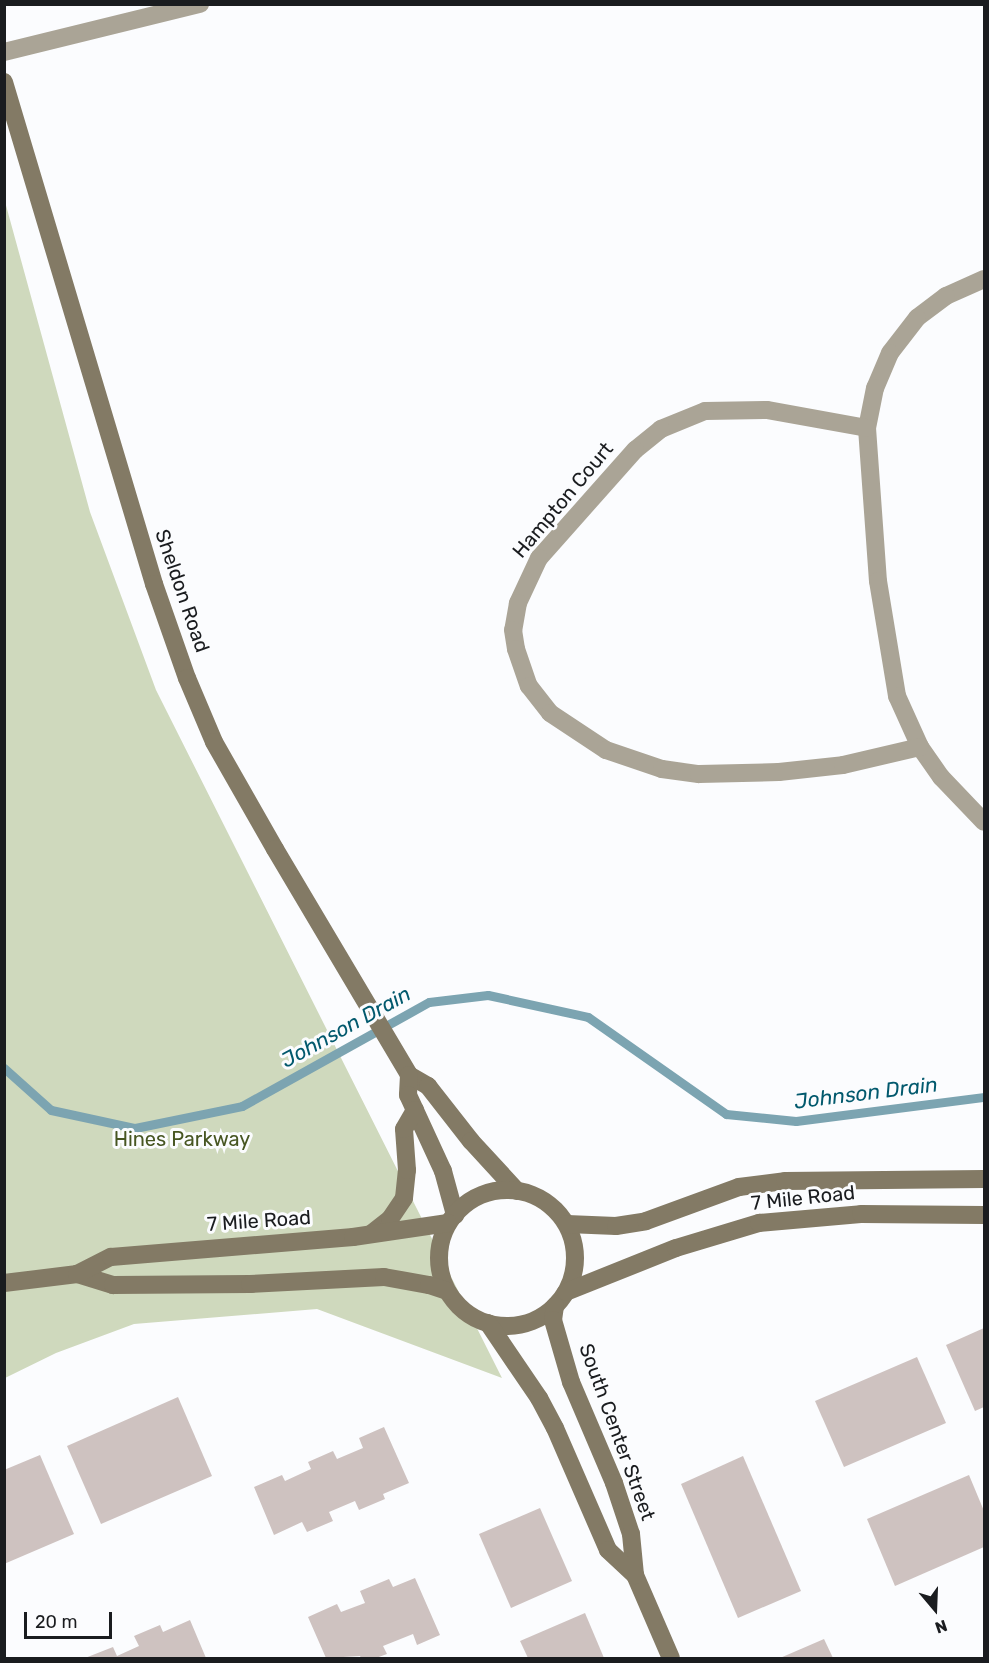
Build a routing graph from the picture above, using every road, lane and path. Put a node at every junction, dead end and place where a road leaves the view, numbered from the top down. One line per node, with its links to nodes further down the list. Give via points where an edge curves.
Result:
1 (200, 4): 2 (street)
2 (4, 52)
3 (4, 82): 8 (main road, Sheldon Road, via 153,584 187,678 214,741)
4 (984, 279): 5 (street, via 946,296 917,318 890,353 874,388)
5 (867, 428): 6 (street, via 878,581 897,696); 6 (street, Hampton Court, via 756,410 705,411 661,429 634,450 538,558 518,603 513,630 516,649 529,686 550,713 606,750 662,769 699,774 779,772 843,765)
6 (921, 747): 7 (street, via 941,777)
7 (984, 822)
8 (409, 1075): 9 (main road, Sheldon Road, via 408,1095); 11 (main road, Sheldon Road, via 428,1086)
9 (415, 1110): 13 (main road, Sheldon Road, via 443,1171); 15 (main road, via 404,1128 405,1198 390,1219)
10 (984, 1179): 14 (main road, 7 Mile Road, via 785,1181 739,1187 646,1221 616,1226)
11 (517, 1191): 13 (main road, via 490,1192 474,1198); 14 (main road, via 542,1199)
12 (984, 1215): 19 (main road, 7 Mile Road, via 861,1214 759,1223 676,1248)
13 (452, 1219): 15 (main road, 7 Mile Road); 18 (main road, via 441,1239 439,1257)
14 (567, 1224): 19 (main road, via 575,1258 573,1276)
15 (371, 1234): 16 (main road, 7 Mile Road, via 111,1257)
16 (77, 1274): 17 (main road, 7 Mile Road); 18 (main road, 7 Mile Road, via 113,1285 250,1284 384,1277)
17 (4, 1284)
18 (447, 1291): 20 (main road, via 472,1316)
19 (560, 1299): 20 (main road, via 540,1317 524,1324); 21 (main road, South Center Street, via 553,1320 571,1382 631,1534)
20 (488, 1323): 21 (main road, South Center Street, via 555,1428 608,1550)
21 (635, 1575): 22 (main road, South Center Street)
22 (671, 1659)

